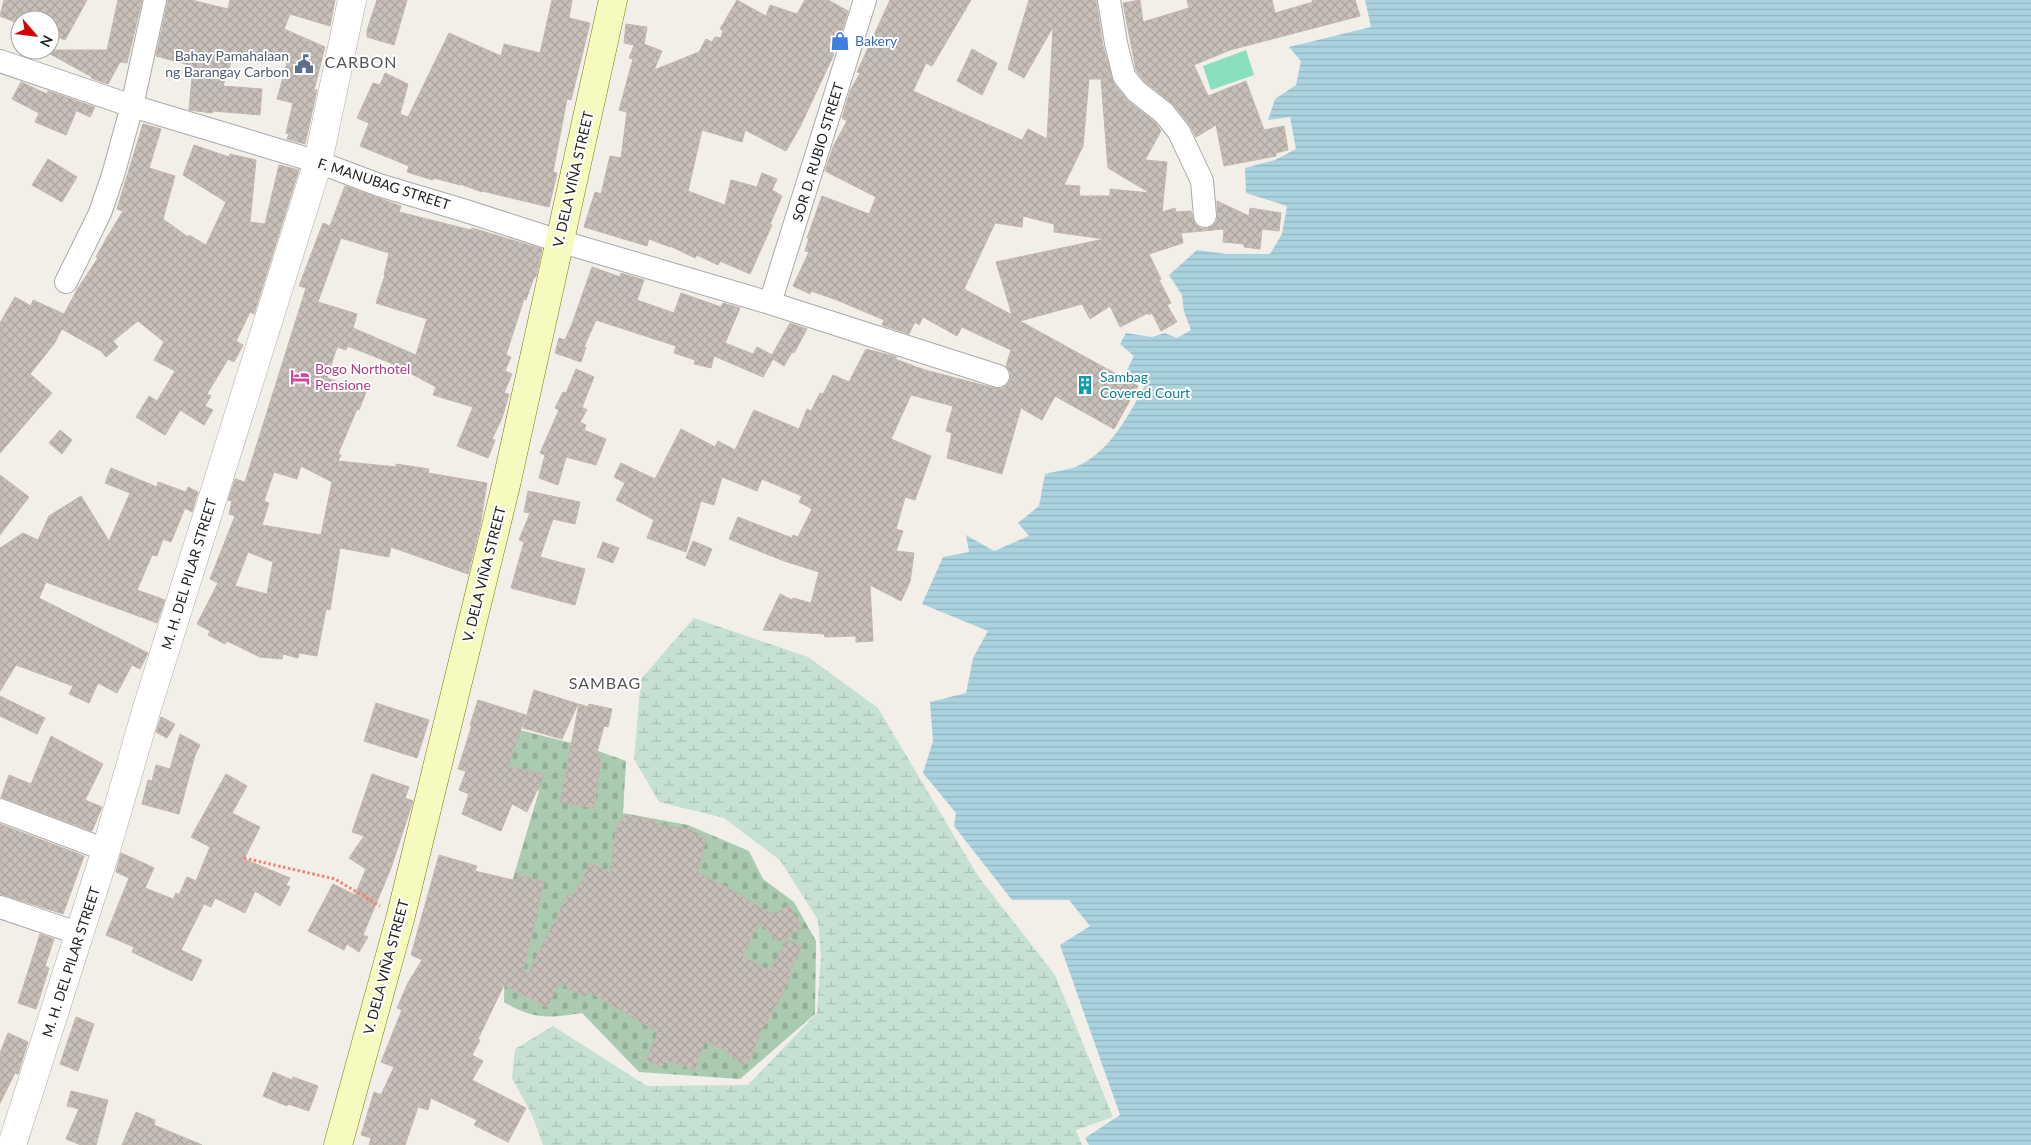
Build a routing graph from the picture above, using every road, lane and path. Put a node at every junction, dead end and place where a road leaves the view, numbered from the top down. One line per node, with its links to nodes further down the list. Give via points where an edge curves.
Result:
1 (155, 0): 7 (street)
2 (352, 0): 8 (street, M. H. DEL PILAR STREET)
3 (613, 0): 10 (main road, V. DELA VIÑA STREET)
4 (865, 0): 12 (street, SOR D. RUBIO STREET)
5 (1109, 0): 9 (street, via 1124,76 1136,91 1164,113 1179,132 1202,182)
6 (1, 64): 7 (street, F. MANUBAG STREET)
7 (132, 106): 8 (street, F. MANUBAG STREET); 11 (street, via 114,175 100,213)
8 (318, 162): 10 (street, F. MANUBAG STREET, via 379,185); 15 (street, M. H. DEL PILAR STREET, via 147,708)
9 (1204, 216)
10 (558, 241): 12 (street, F. MANUBAG STREET); 18 (main road, V. DELA VIÑA STREET, via 506,485)
11 (66, 282)
12 (770, 303): 13 (street, F. MANUBAG STREET)
13 (998, 376)
14 (0, 810): 15 (street)
15 (106, 850): 19 (street, M. H. DEL PILAR STREET)
16 (244, 858): 18 (path, via 335,879)
17 (0, 907): 19 (street)
18 (400, 919): 21 (main road, V. DELA VIÑA STREET)
19 (80, 934): 20 (street, M. H. DEL PILAR STREET)
20 (12, 1145)
21 (338, 1145)

